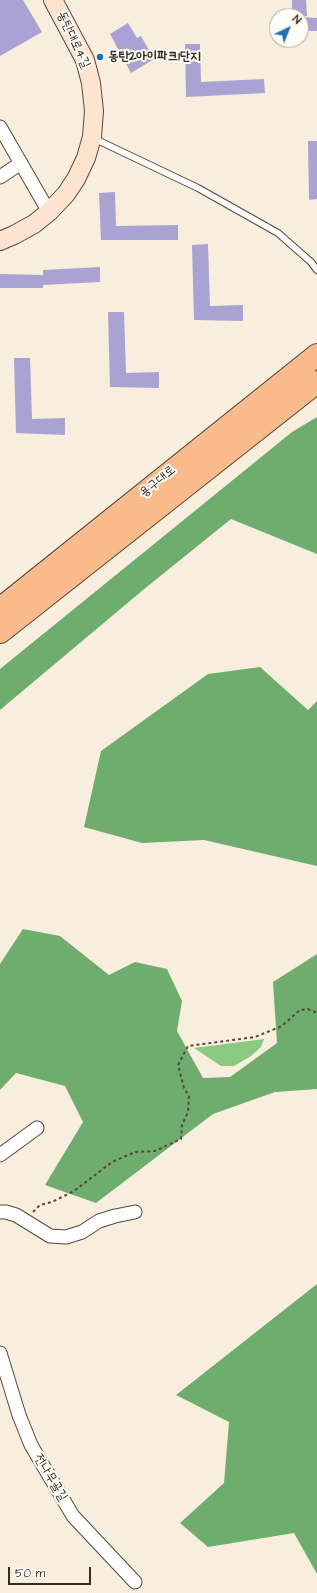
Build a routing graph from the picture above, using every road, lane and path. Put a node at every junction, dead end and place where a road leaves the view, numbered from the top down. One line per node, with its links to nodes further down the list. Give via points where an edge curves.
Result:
1 (53, 0): 3 (street, 동탄대로4길, via 85,60 94,111)
2 (0, 127): 4 (street)
3 (92, 138): 6 (street, 동탄대로4길, via 76,179); 8 (lane, via 198,188 278,233)
4 (20, 163): 5 (street); 6 (street)
5 (0, 177)
6 (49, 212): 7 (street, 동탄대로4길, via 34,224)
7 (0, 241)
8 (317, 270)
9 (317, 355): 11 (highway, 용구대로)
10 (317, 382): 12 (highway, 용구대로)
11 (0, 609)
12 (0, 632)
13 (317, 1012): 18 (path, via 300,1010 282,1026 255,1038 188,1046 178,1065 184,1088 189,1096 181,1139 155,1151 135,1152 112,1162 74,1191 40,1205)
14 (37, 1128): 15 (street)
15 (0, 1155)
16 (0, 1212): 18 (street, via 16,1215)
17 (135, 1212): 18 (street, via 99,1221 82,1232 66,1237 50,1236)
18 (26, 1221)
19 (0, 1354): 20 (street, 전나무골길, via 31,1445 73,1516)
20 (135, 1582)

